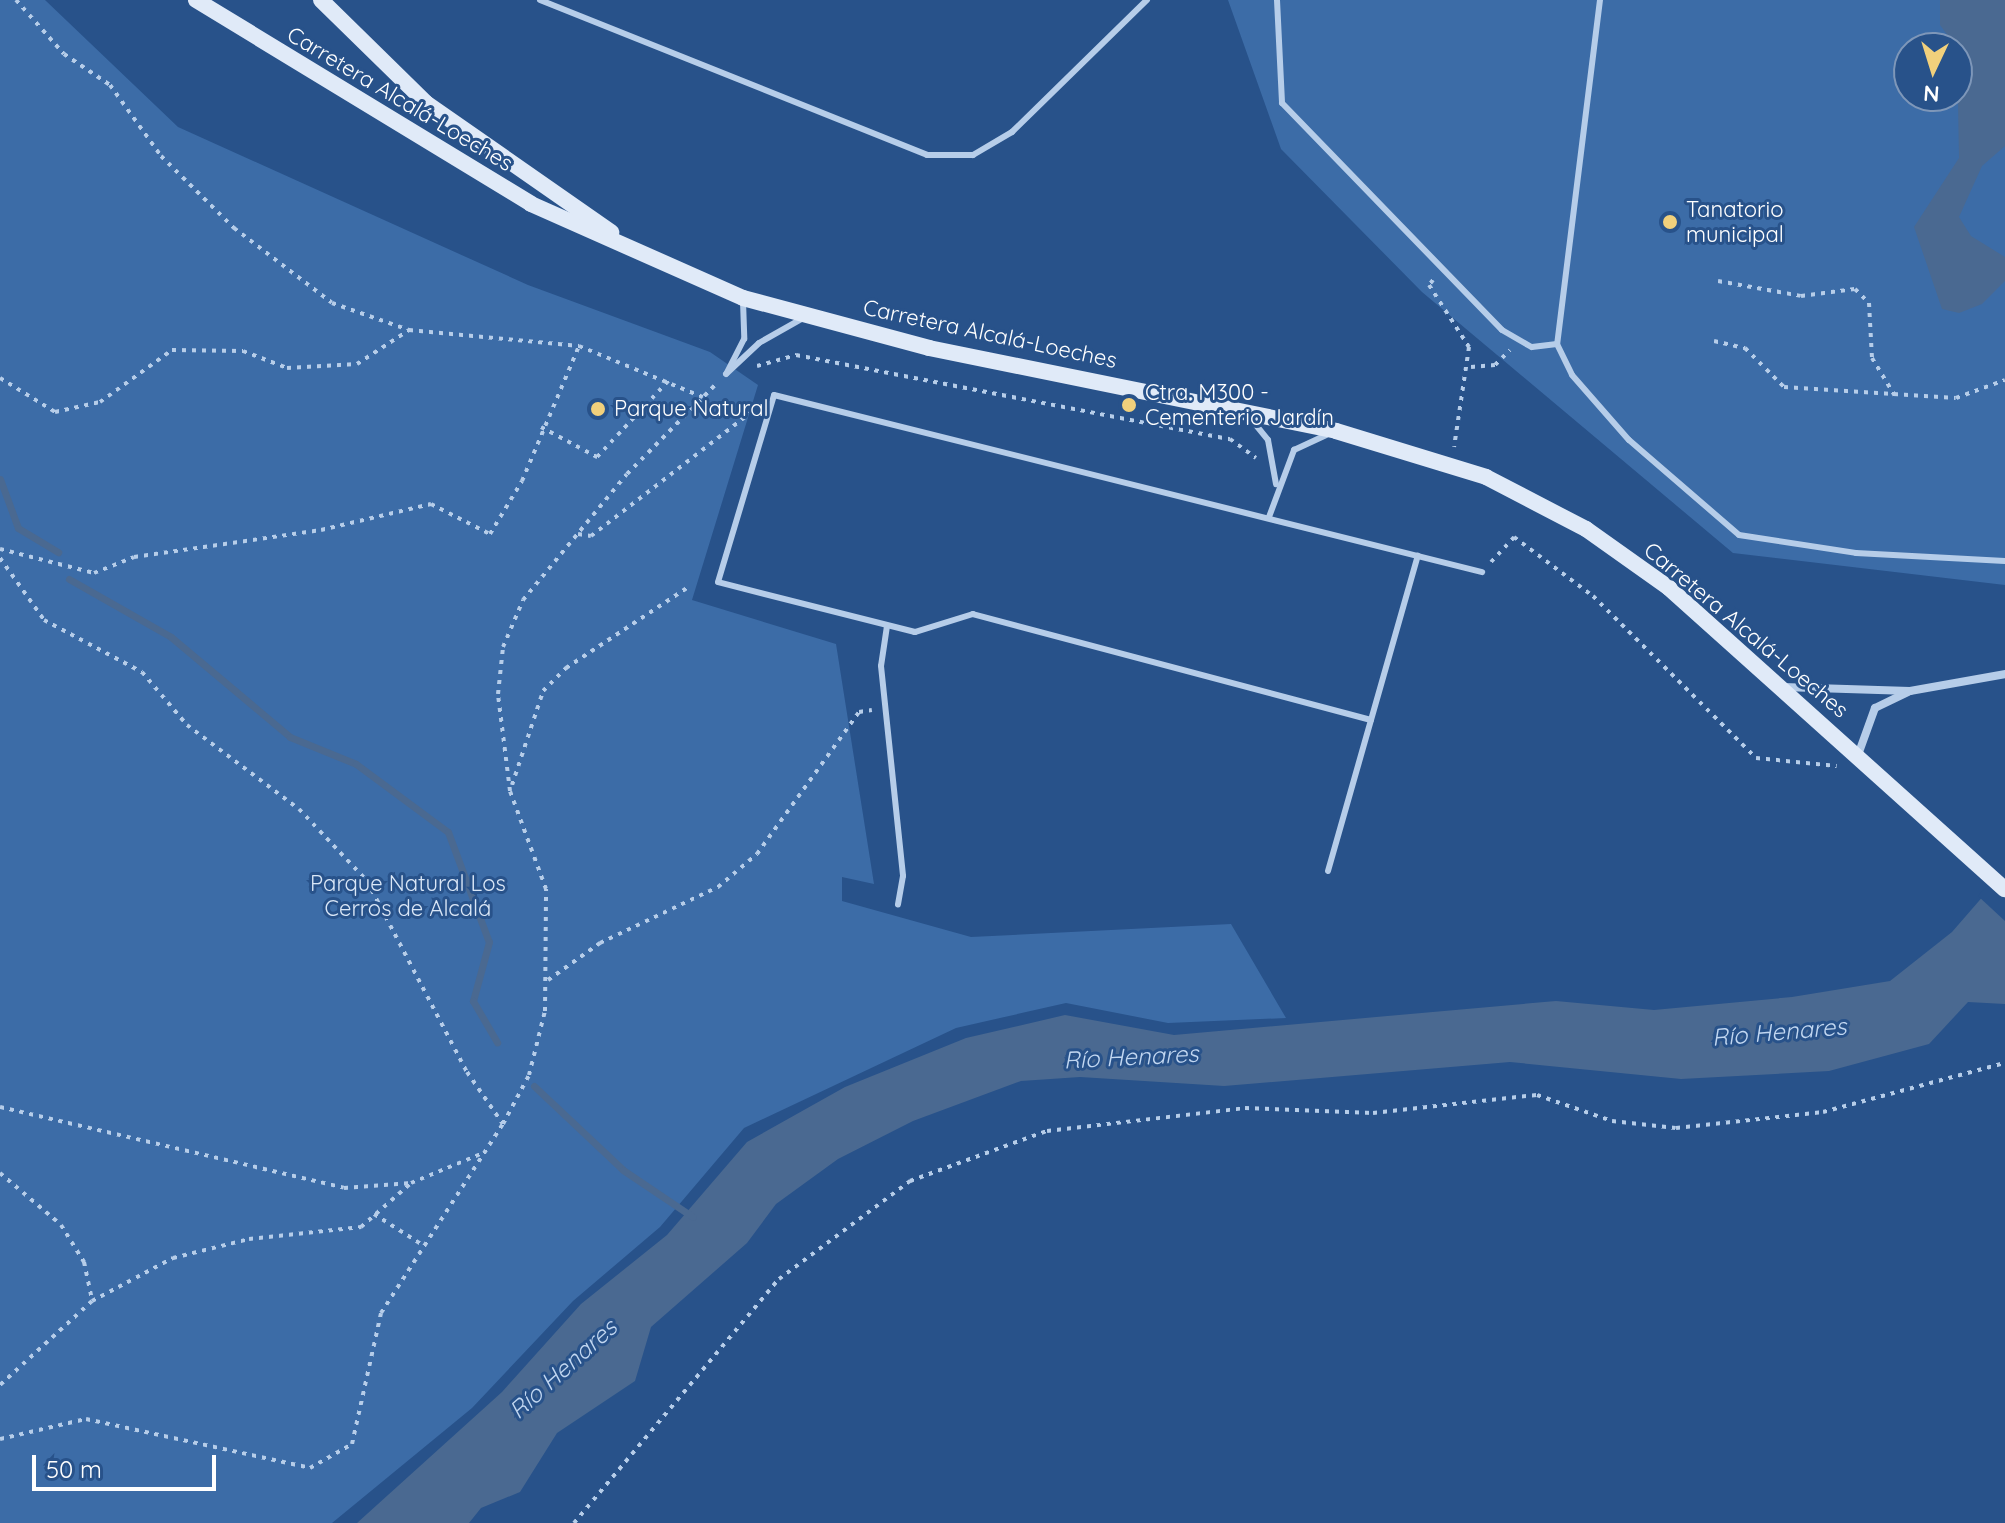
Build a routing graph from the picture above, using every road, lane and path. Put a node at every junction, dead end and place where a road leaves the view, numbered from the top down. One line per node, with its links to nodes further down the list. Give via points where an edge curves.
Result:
1 (16, 0): 13 (path, via 64,54 110,85 161,156 234,228 332,303)
2 (196, 0): 8 (main road, Carretera Alcalá-Loeches, via 492,182)
3 (321, 0): 8 (main road, Carretera Alcalá-Loeches, via 426,103)
4 (540, 0): 5 (lane, via 927,155 973,155 1012,132)
5 (1147, 0)
6 (1277, 0): 9 (lane, via 1282,103)
7 (1600, 0): 16 (lane)
8 (666, 267): 11 (main road, Carretera Alcalá-Loeches)
9 (1441, 273): 14 (lane); 18 (path, via 1429,285 1469,347)
10 (1718, 281): 24 (path, via 1801,296 1855,289 1869,303 1872,358)
11 (743, 298): 12 (main road, Carretera Alcalá-Loeches); 19 (lane, via 744,339)
12 (806, 316): 19 (lane, via 759,343); 26 (main road, Carretera Alcalá-Loeches, via 929,348)
13 (409, 330): 17 (path); 20 (path, via 357,364 287,368 243,351 172,350 100,402 55,412)
14 (1518, 341): 16 (lane); 18 (path, via 1495,365)
15 (1714, 341): 24 (path, via 1745,348 1784,387)
16 (1557, 344): 37 (lane, via 1572,375 1629,440 1739,535 1856,553)
17 (579, 346): 21 (path); 27 (path)
18 (1471, 367): 29 (path)
19 (726, 374): 25 (path); 30 (path, via 796,355 1230,439)
20 (0, 378)
21 (669, 380): 25 (path); 27 (path, via 597,457)
22 (2005, 380): 24 (path, via 1956,398)
23 (774, 395): 32 (lane); 33 (path, via 591,536); 40 (lane, via 718,582)
24 (1895, 396)
25 (703, 397): 33 (path)
26 (1231, 406): 28 (main road, Carretera Alcalá-Loeches); 30 (lane, via 1268,440)
27 (541, 427): 34 (path, via 522,481 490,534 431,504 321,530 134,557 94,573)
28 (1336, 431): 29 (main road, Carretera Alcalá-Loeches); 31 (lane, via 1294,450)
29 (1450, 462): 42 (main road, Carretera Alcalá-Loeches, via 1586,529 1669,588)
30 (1276, 469): 31 (lane)
31 (1276, 486): 32 (lane)
32 (1269, 517): 35 (lane)
33 (578, 534): 48 (path, via 523,600 503,647 498,694)
34 (0, 549)
35 (1418, 556): 38 (lane); 45 (lane)
36 (0, 558): 55 (path, via 44,620 142,672 187,725 299,809 367,881 467,1072)
37 (2005, 561)
38 (1482, 572): 47 (path, via 1514,537 1593,596 1756,758)
39 (690, 586): 48 (path, via 566,668 543,691)
40 (887, 626): 44 (lane, via 881,666); 45 (lane, via 915,632 973,614)
41 (2005, 674): 43 (street)
42 (1781, 687): 43 (street); 46 (main road, Carretera Alcalá-Loeches)
43 (1910, 691): 46 (street, via 1875,708)
44 (886, 708): 51 (lane, via 903,876); 52 (path, via 859,712 757,854 718,887 600,943)
45 (1371, 720): 49 (lane)
46 (1864, 761): 50 (main road, Carretera Alcalá-Loeches)
47 (1845, 766)
48 (510, 791): 52 (path, via 546,889)
49 (1328, 871)
50 (2005, 889)
51 (898, 905)
52 (548, 980): 55 (path, via 529,1075)
53 (2005, 1063): 64 (path, via 1823,1112 1676,1128 1612,1121 1537,1095 1373,1113 1245,1108 1047,1131 910,1181 779,1279)
54 (0, 1107): 58 (path, via 344,1188)
55 (503, 1124): 56 (path)
56 (485, 1152): 58 (path); 60 (path)
57 (0, 1173): 61 (path, via 61,1225 84,1262)
58 (411, 1183): 59 (path)
59 (374, 1214): 60 (path); 61 (path, via 361,1227 249,1239 173,1258)
60 (421, 1244): 63 (path, via 381,1313 352,1444 310,1468 86,1419)
61 (92, 1301): 62 (path)
62 (0, 1385)
63 (0, 1439)
64 (586, 1512): 65 (path); 66 (path)
65 (574, 1523)
66 (586, 1523)

